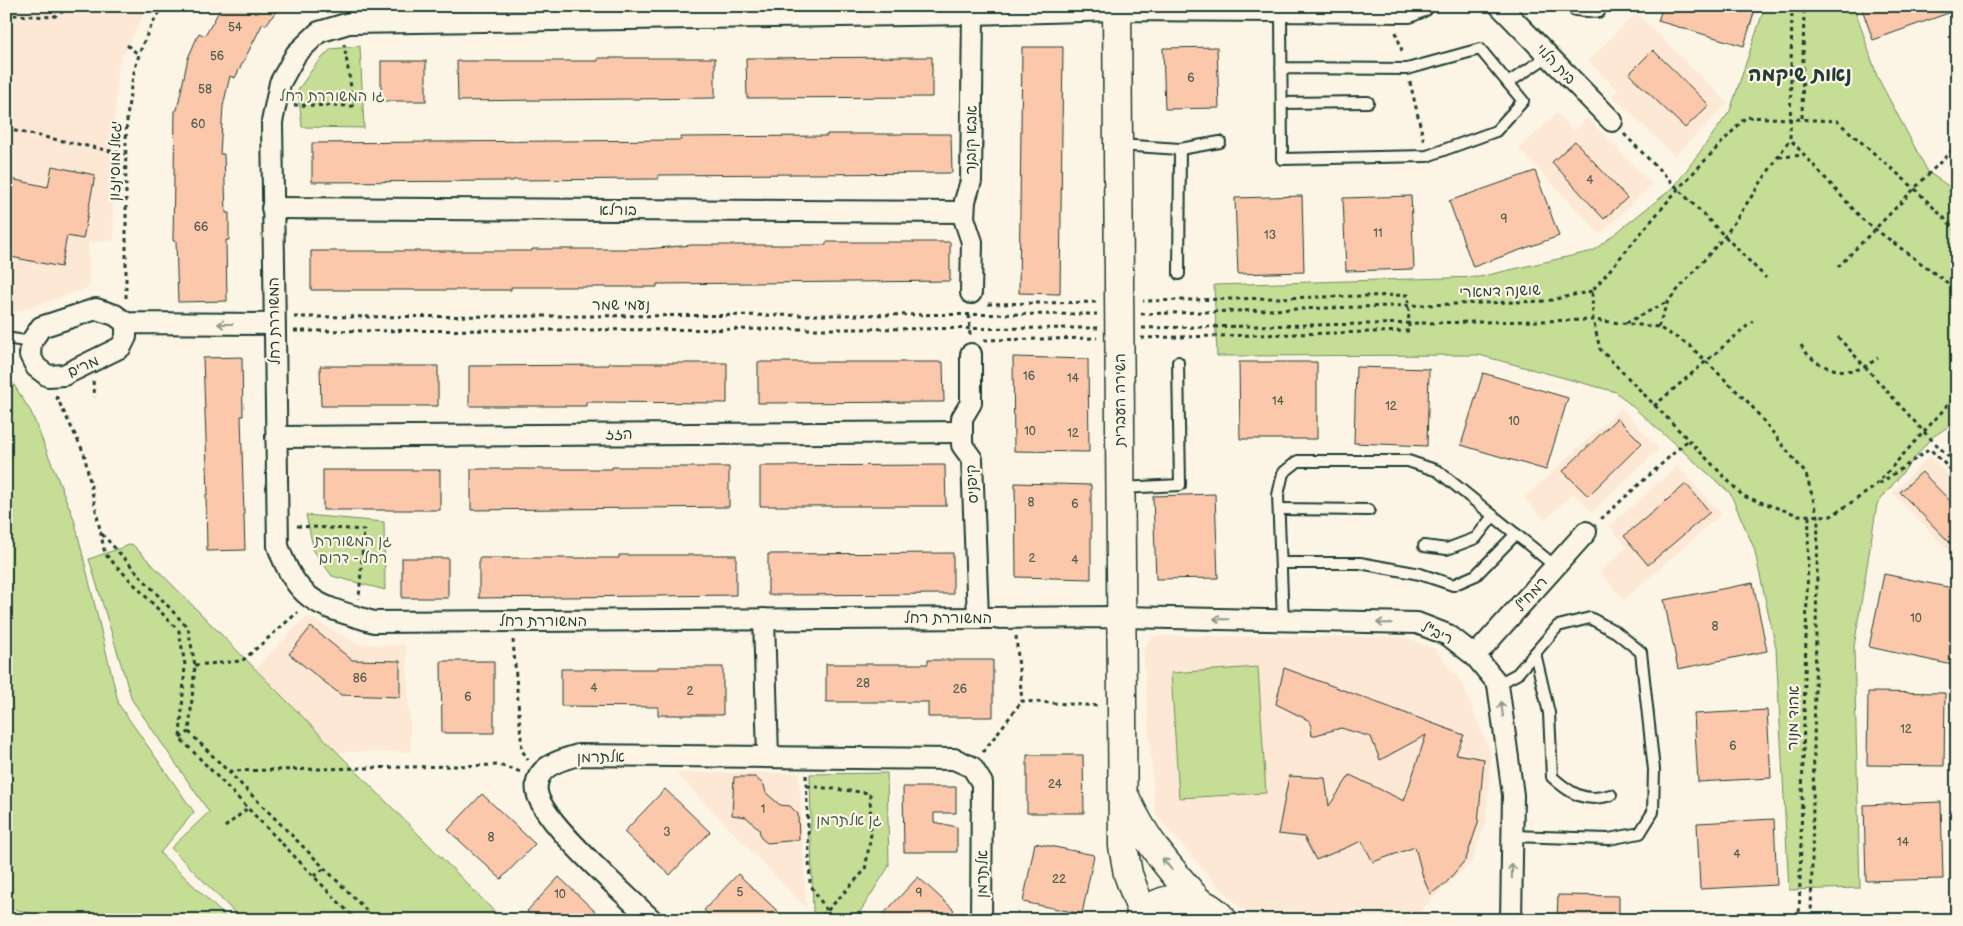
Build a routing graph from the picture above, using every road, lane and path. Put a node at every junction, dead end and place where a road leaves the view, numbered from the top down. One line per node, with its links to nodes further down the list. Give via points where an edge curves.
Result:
1 (73, 6): 11 (path, via 53,16)
2 (164, 6): 16 (path, יגאל מוסינזון)
3 (1423, 6): 10 (street, המשוררת רחל, via 1409,12)
4 (1500, 6): 17 (street, בית הלוי)
5 (1570, 6): 6 (lane, via 1575,10 1599,12)
6 (1601, 6)
7 (1792, 6): 23 (path)
8 (1804, 6): 24 (path)
9 (1117, 8): 12 (street, המשוררת רחל); 13 (street, המשוררת רחל); 29 (street, השירה העברית)
10 (1328, 9): 12 (street, המשוררת רחל)
11 (6, 12)
12 (1280, 12): 18 (lane)
13 (973, 14): 14 (street, המשוררת רחל); 40 (street, אבא קובנר, via 971,181)
14 (341, 26): 22 (street, המשוררת רחל, via 319,32 296,54 280,83); 22 (path, via 354,106)
15 (127, 45): 16 (path)
16 (139, 55): 32 (path, יגאל מוסינזון, via 126,117)
17 (1548, 56): 19 (lane); 25 (street, בית הלוי)
18 (1281, 68): 19 (lane, via 1407,69 1480,49); 21 (lane)
19 (1508, 83): 21 (lane, via 1523,101 1496,131 1427,156 1282,160)
20 (1368, 102): 21 (lane)
21 (1282, 103)
22 (276, 105): 39 (street, המשוררת רחל, via 272,122)
23 (1791, 118): 24 (path); 27 (path); 37 (path, via 1746,117)
24 (1802, 118): 38 (path, via 1837,121)
25 (1612, 122): 37 (path)
26 (6, 129): 32 (path)
27 (1790, 139): 33 (path); 34 (path)
28 (1220, 142): 31 (lane)
29 (1118, 145): 31 (lane); 54 (street, השירה העברית)
30 (1957, 145): 38 (path)
31 (1180, 149): 47 (lane)
32 (126, 154): 59 (path, יגאל מוסינזון)
33 (1805, 155): 34 (path); 43 (path)
34 (1778, 157): 45 (path)
35 (1957, 174): 36 (path)
36 (1957, 179)
37 (1678, 188): 45 (path); 50 (path)
38 (1914, 188): 42 (path); 43 (path)
39 (272, 208): 40 (street, בורלא); 56 (street, המשוררת רחל)
40 (964, 212): 51 (street, אבא קובנר, via 972,242)
41 (1957, 221): 42 (path)
42 (1952, 226): 44 (path)
43 (1875, 230): 46 (path); 49 (path)
44 (1957, 231)
45 (1725, 236): 48 (path); 52 (path)
46 (1838, 267)
47 (1179, 274)
48 (1766, 278)
49 (1957, 290)
50 (1592, 291): 53 (path, שושנה דמארי, via 1547,301); 57 (path)
51 (970, 298): 54 (path); 55 (path)
52 (1668, 301): 61 (path); 62 (path)
53 (1409, 305): 54 (path, שושנה דמארי); 54 (path, via 1408,295); 60 (path)
54 (1119, 310): 55 (path, נעמי שמר); 64 (street, השירה העברית)
55 (969, 316): 56 (path, נעמי שמר); 63 (path)
56 (278, 320): 59 (street, one-way to 59); 63 (path, via 285,331); 79 (street, המשוררת רחל)
57 (1593, 320): 60 (path); 61 (path); 76 (path, via 1600,349)
58 (1753, 322): 71 (path)
59 (126, 323): 67 (street, via 115,315 96,309 41,327); 74 (street, מרים, via 126,337 121,347 64,375)
60 (1408, 323): 64 (path); 64 (path, via 1409,331)
61 (1626, 324): 62 (path)
62 (1658, 327): 71 (path, via 1689,345)
63 (969, 329): 64 (path); 69 (path)
64 (1119, 331): 69 (path); 83 (street, השירה העברית)
65 (1838, 337): 73 (path)
66 (6, 338): 67 (lane)
67 (30, 342): 74 (street, מרים, via 30,355 36,367)
68 (1801, 345): 73 (path, via 1807,357 1828,369)
69 (971, 347): 77 (street, קיפניס, via 971,402 962,418)
70 (1878, 358): 73 (path)
71 (1705, 361): 76 (path); 89 (path, via 1750,404 1806,474)
72 (1178, 362): 83 (lane, via 1180,485)
73 (1866, 366): 78 (path)
74 (48, 376): 92 (path, via 84,453)
75 (1957, 395): 78 (path)
76 (1654, 406): 80 (path)
77 (962, 432): 79 (street, הזז); 100 (street, קיפניס, via 962,445 972,459)
78 (1924, 433): 81 (path); 84 (path)
79 (276, 437): 90 (street, המשוררת רחל)
80 (1688, 441): 88 (path, via 1743,496 1798,516); 91 (path)
81 (1957, 464)
82 (1957, 476): 84 (path, via 1930,450)
83 (1121, 488): 99 (street, השירה העברית)
84 (1873, 488): 89 (path, via 1831,516)
85 (1279, 509): 86 (lane); 87 (lane, via 1278,495 1283,474 1298,461 1408,461 1438,471); 95 (lane)
86 (1369, 510)
87 (1493, 516): 93 (lane); 94 (lane, via 1476,538 1447,549)
88 (1808, 516): 89 (path); 136 (path, אהוד מנור)
89 (1818, 516): 137 (path)
90 (278, 525): 97 (street, המשוררת רחל, via 278,546 286,569); 98 (path, via 364,530)
91 (1586, 532): 96 (street, רמח"ל)
92 (102, 533): 107 (path, via 188,628); 112 (path, via 105,554 179,631 185,665)
93 (1516, 534): 95 (lane, via 1476,575 1453,585 1420,574 1360,563); 96 (lane)
94 (1424, 546)
95 (1281, 564): 104 (lane)
96 (1555, 566): 106 (street, רמח"ל)
97 (312, 600): 98 (street, המשוררת רחל); 107 (path, via 242,661)
98 (358, 617): 103 (street, המשוררת רחל, via 374,622)
99 (1122, 617): 101 (street, המשוררת רחל); 104 (street, ריב"ל, one-way to 99); 110 (street, השירה העברית)
100 (978, 618): 101 (street, המשוררת רחל); 102 (street, המשוררת רחל)
101 (1015, 618): 109 (path)
102 (764, 620): 103 (street, המשוררת רחל); 113 (street)
103 (512, 621): 117 (path, via 522,750)
104 (1283, 621): 106 (street, ריב"ל, one-way to 104, via 1448,636 1417,623)
105 (1535, 653): 108 (lane, via 1517,674); 120 (lane, via 1549,713 1552,777 1570,793 1599,799); 123 (lane, via 1558,626 1590,618 1616,632 1641,652 1654,770 1653,812 1640,833 1609,839)
106 (1475, 656): 108 (street, ריב"ל)
107 (195, 665): 111 (path)
108 (1498, 684): 123 (street, one-way to 108, via 1513,795)
109 (1022, 701): 110 (path); 115 (path)
110 (1123, 707): 119 (street, השירה העברית)
111 (189, 732): 112 (path); 116 (path)
112 (180, 738): 121 (path)
113 (768, 757): 114 (street, אלתרמן); 117 (street, אלתרמן, via 578,755 558,760 546,767)
114 (806, 757): 115 (street, אלתרמן, via 954,759); 118 (path)
115 (972, 767): 133 (street, אלתרמן, via 982,782)
116 (229, 771): 117 (path, via 499,765); 124 (path)
117 (539, 777): 131 (street, via 537,792 548,814 582,853)
118 (806, 786): 127 (path, via 810,884); 127 (path, via 870,793 871,834 865,870)
119 (1124, 794): 126 (street, השירה העברית, one-way to 119, via 1140,829); 128 (street, השירה העברית, via 1125,856)
120 (1611, 795)
121 (248, 808): 122 (path); 125 (path)
122 (225, 828)
123 (1513, 836): 135 (street, one-way to 123)
124 (325, 868): 125 (path); 130 (path)
125 (314, 876): 129 (path)
126 (1198, 901): 128 (street, via 1169,900 1154,905); 134 (street, השירה העברית)
127 (827, 911): 132 (path)
128 (1141, 917)
129 (356, 920)
130 (376, 920)
131 (652, 920)
132 (817, 920)
133 (981, 920)
134 (1223, 920)
135 (1511, 920)
136 (1799, 920)
137 (1811, 920)

